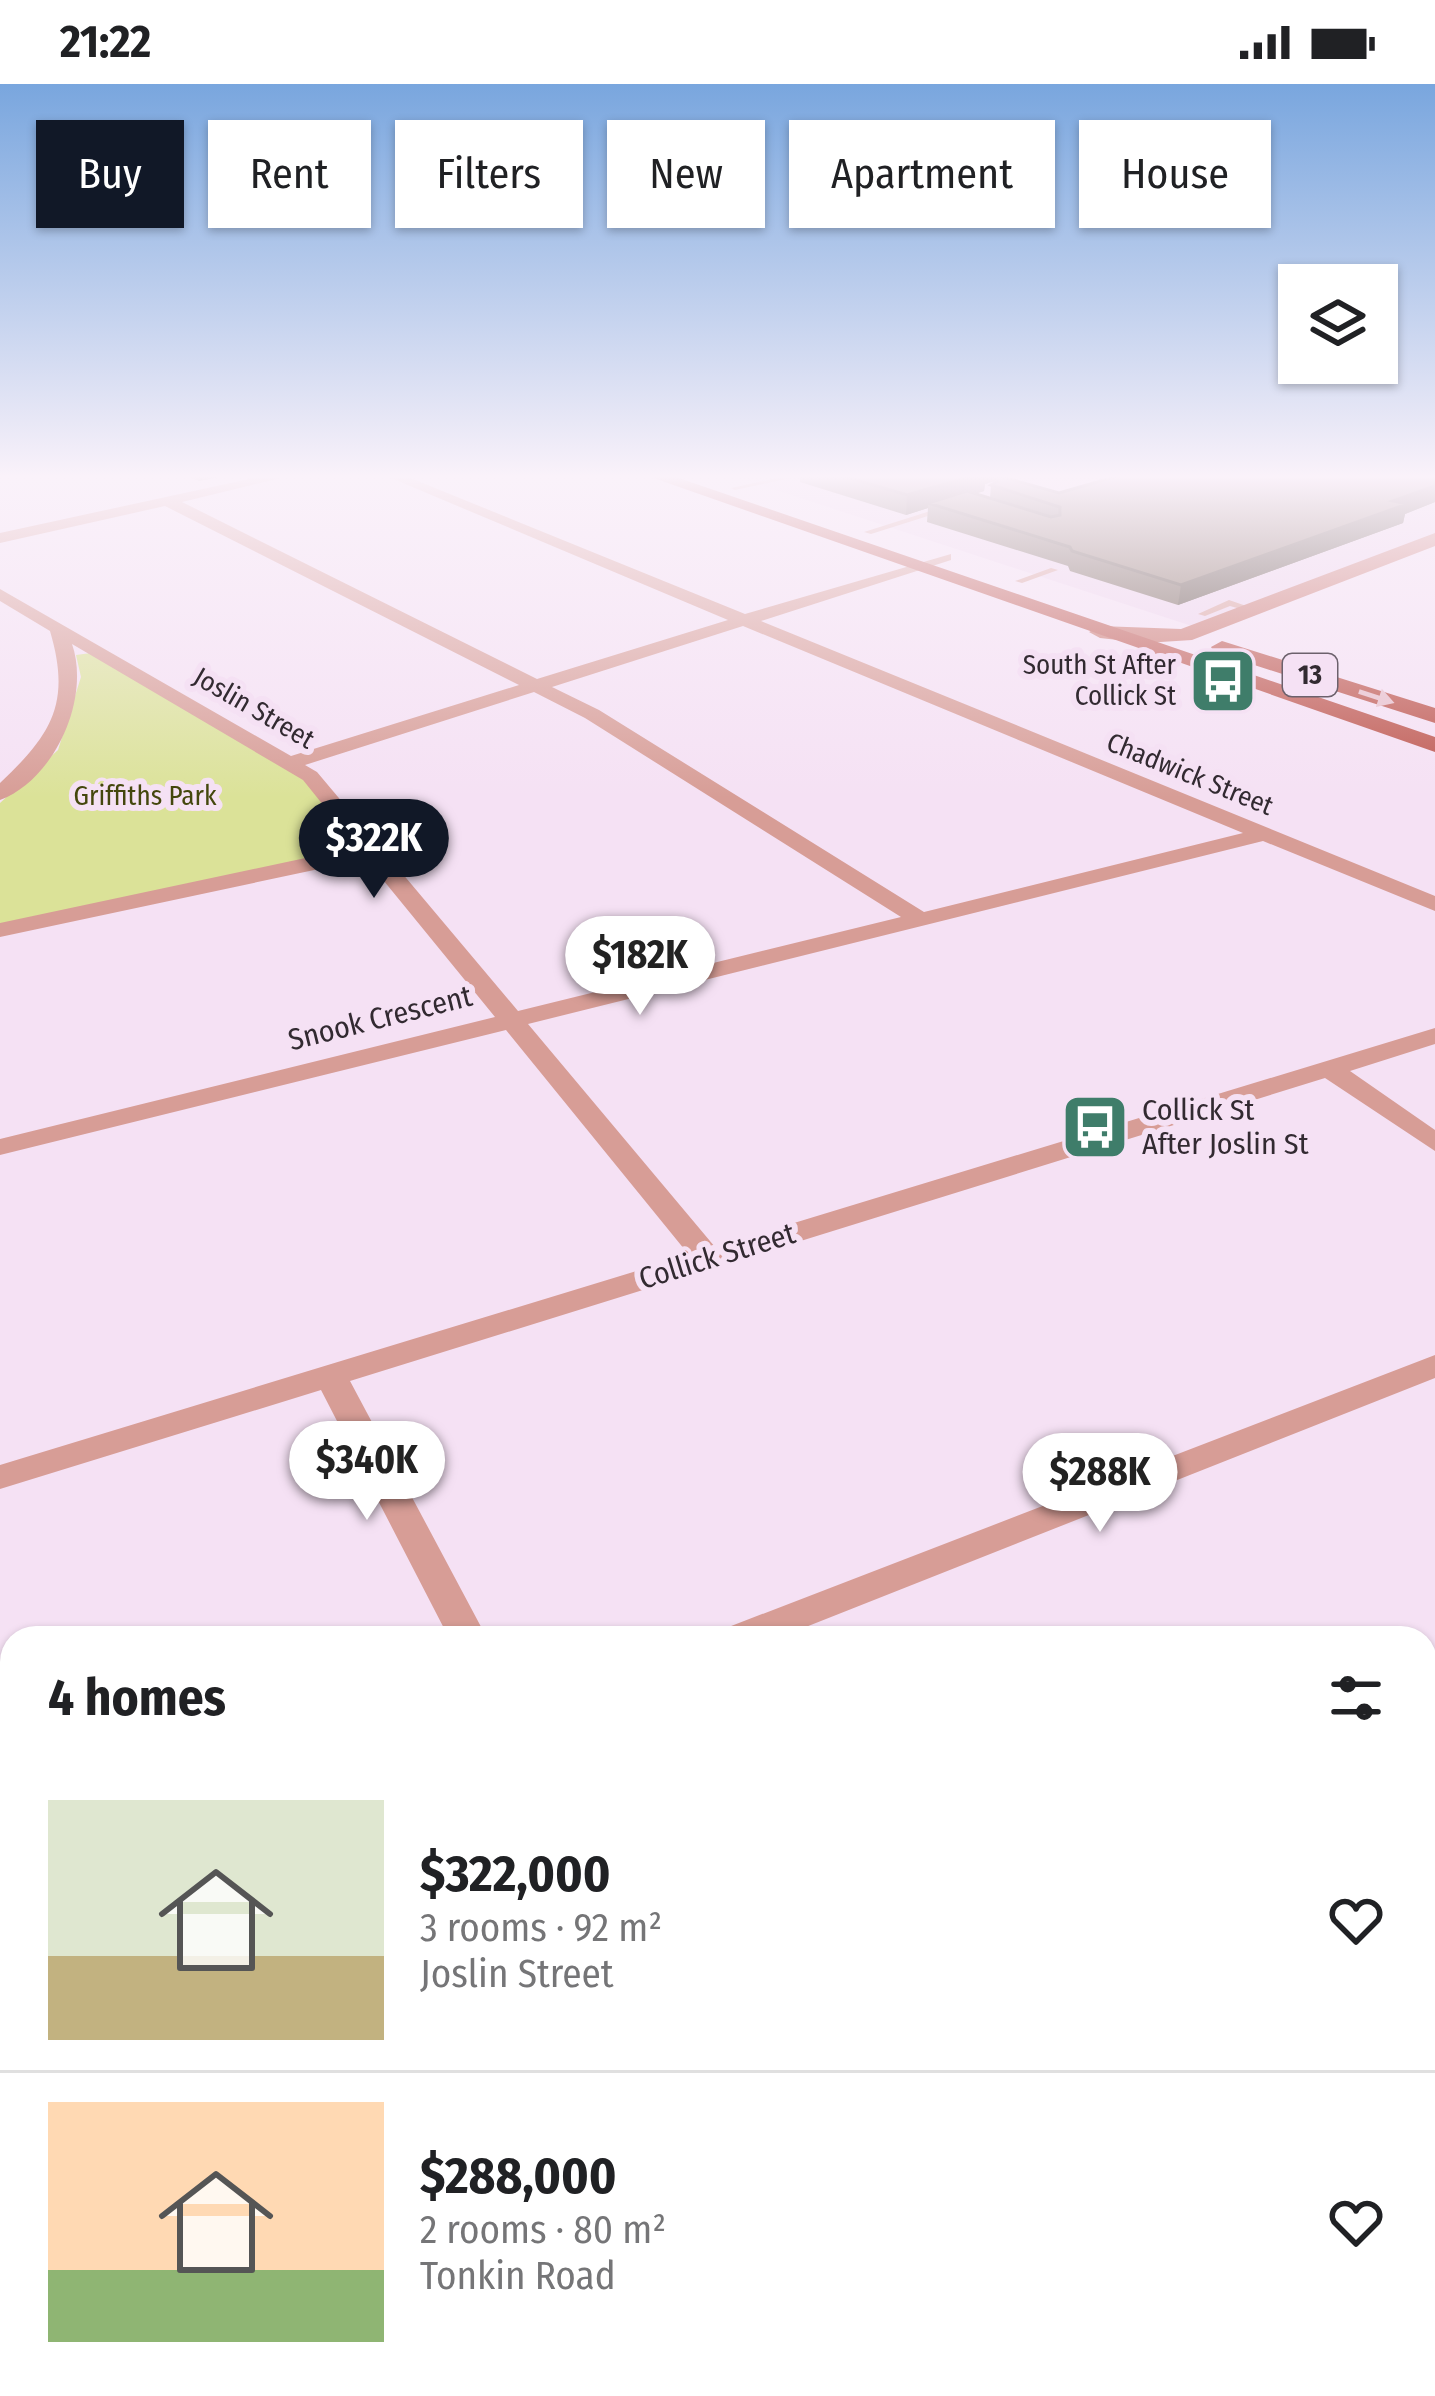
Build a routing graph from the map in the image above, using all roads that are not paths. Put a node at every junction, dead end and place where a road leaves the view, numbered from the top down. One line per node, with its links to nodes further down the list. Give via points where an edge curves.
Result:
1 (334, 583): 15 (street)
2 (652, 583): 10 (street, Chadwick Street)
3 (858, 583): 10 (street)
4 (962, 583): 12 (main road, 13)
5 (1025, 583): 13 (main road, 13)
6 (1320, 583): 8 (street)
7 (0, 595): 11 (street, Joslin Street)
8 (1251, 609): 9 (lane, via 1229,604); 13 (street)
9 (1202, 614)
10 (739, 619): 15 (street); 20 (street, Chadwick Street)
11 (59, 631): 18 (street, Joslin Street); 19 (street, via 71,680 62,718 44,752)
12 (1100, 632): 13 (street); 14 (main road, 13)
13 (1184, 634): 14 (street, via 1179,645 1186,653); 16 (main road, 13, one-way to 16)
14 (1231, 676): 17 (main road, 13)
15 (535, 682): 18 (street); 23 (street)
16 (1435, 716)
17 (1435, 745)
18 (292, 762): 21 (street, Joslin Street)
19 (0, 794)
20 (1266, 834): 22 (street, Chadwick Street); 23 (street, Snook Crescent)
21 (371, 851): 24 (street); 25 (street, Joslin Street)
22 (1435, 904)
23 (918, 918): 25 (street, Snook Crescent)
24 (0, 930)
25 (508, 1019): 29 (street, Snook Crescent); 30 (street, Joslin Street)
26 (1435, 1036): 27 (street, Collick Street)
27 (1328, 1068): 28 (street); 30 (street, Collick Street)
28 (1435, 1144)
29 (0, 1147)
30 (708, 1258): 32 (street, Collick Street)
31 (1435, 1366): 35 (street)
32 (330, 1375): 33 (street, Collick Street); 34 (street)
33 (0, 1477)
34 (462, 1626)
35 (770, 1626)

